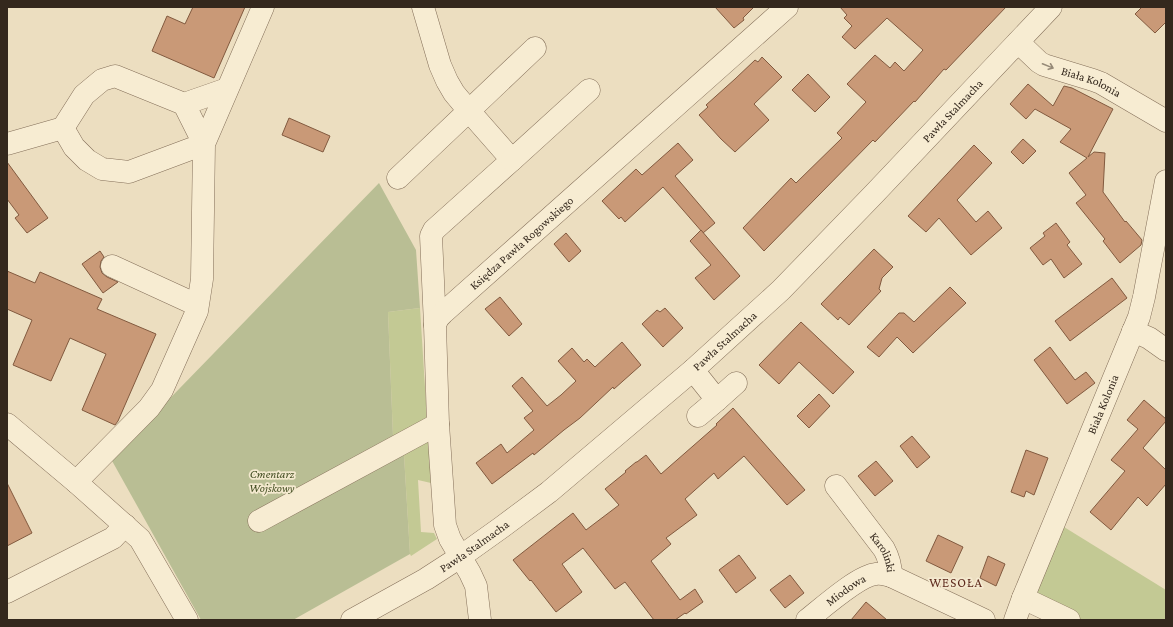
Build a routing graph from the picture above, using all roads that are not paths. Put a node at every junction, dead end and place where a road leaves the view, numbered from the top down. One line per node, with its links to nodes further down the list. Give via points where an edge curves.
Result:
1 (263, 7): 7 (street)
2 (423, 7): 10 (street, via 447,81)
3 (787, 7): 20 (street, Księdza Pawła Rogowskiego, via 443,313)
4 (1051, 7): 5 (street, Pawła Stalmacha)
5 (1018, 42): 11 (street, Biała Kolonia, one-way to 11, via 1044,65 1101,83); 23 (street, Pawła Stalmacha, via 781,290)
6 (535, 48): 10 (street)
7 (227, 89): 9 (street); 14 (street)
8 (589, 90): 15 (street)
9 (184, 104): 12 (street, via 115,76 102,80 84,95); 14 (street)
10 (469, 111): 15 (street); 16 (street)
11 (1166, 121)
12 (62, 128): 13 (street); 14 (street, via 74,147 87,160 102,169 128,172)
13 (7, 144)
14 (204, 144): 19 (street, via 202,279)
15 (512, 160): 20 (street, via 434,230 431,236)
16 (398, 178)
17 (1166, 181): 21 (street, Biała Kolonia, via 1144,297)
18 (112, 266): 19 (street)
19 (198, 305): 29 (street, via 162,390 149,408)
20 (435, 325): 28 (street)
21 (1133, 331): 22 (street); 36 (street, Biała Kolonia)
22 (1166, 350)
23 (693, 370): 25 (street); 33 (street, Pawła Stalmacha, via 549,492)
24 (736, 383): 25 (street)
25 (717, 400): 26 (street)
26 (698, 416)
27 (7, 424): 29 (street)
28 (438, 424): 31 (street); 33 (street, via 445,525)
29 (76, 482): 32 (street)
30 (836, 486): 34 (street, Karolinki, via 884,549 891,565)
31 (260, 521)
32 (126, 525): 35 (street, via 114,538); 37 (street, via 140,539)
33 (460, 557): 38 (street, Pawła Stalmacha); 39 (street, via 476,586)
34 (891, 576): 40 (street, Miodowa, via 875,574 860,579); 41 (street, Karolinki)
35 (7, 592)
36 (1022, 598): 42 (street, Biała Kolonia); 43 (street)
37 (187, 620)
38 (352, 620)
39 (480, 620)
40 (807, 620)
41 (984, 620)
42 (1015, 620)
43 (1069, 620)

